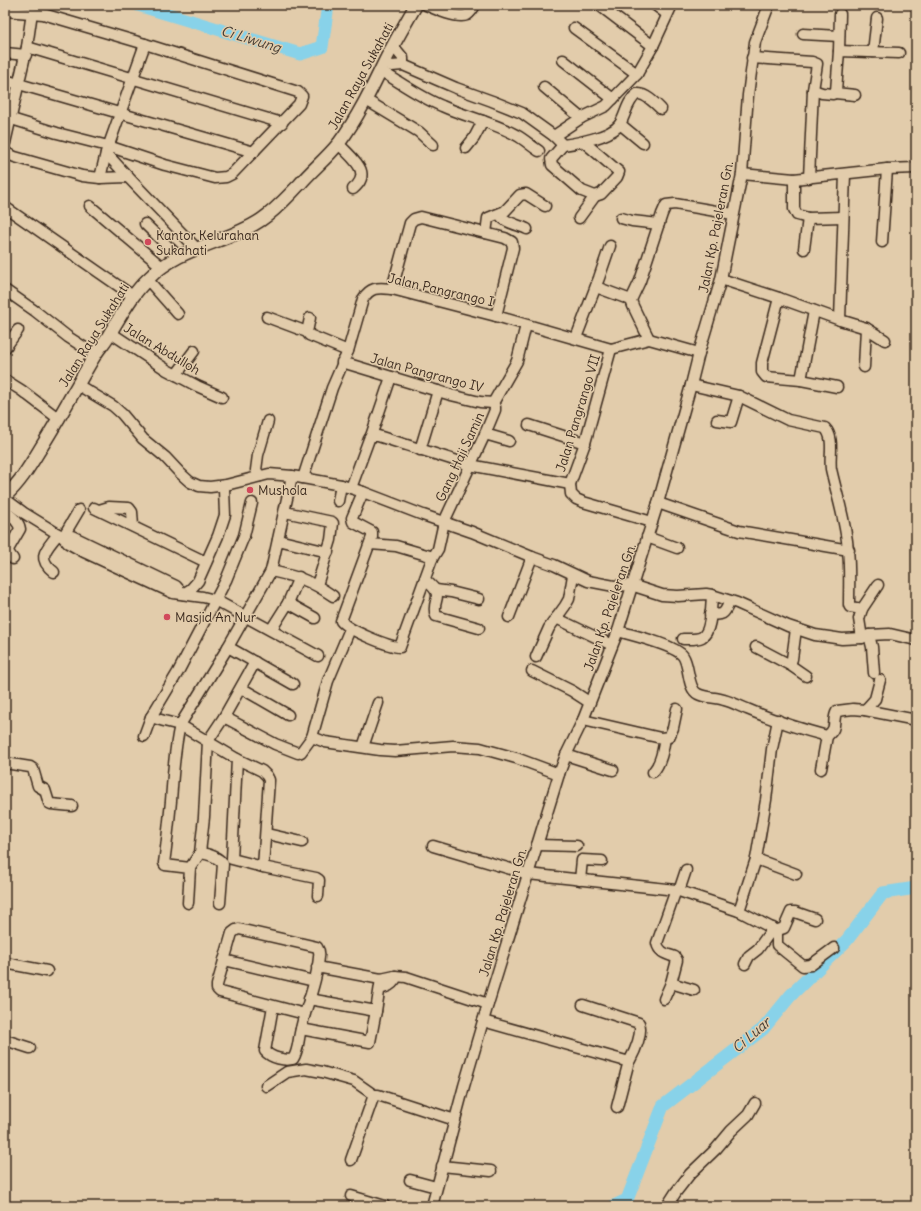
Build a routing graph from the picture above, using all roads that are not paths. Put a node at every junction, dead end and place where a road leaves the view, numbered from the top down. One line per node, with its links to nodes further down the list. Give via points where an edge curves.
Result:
1 (416, 5): 17 (main road, Jalan Raya Sukahati)
2 (426, 5): 3 (street, via 442,12 462,16 468,14)
3 (475, 5)
4 (599, 5): 18 (street)
5 (655, 5): 10 (street)
6 (672, 5): 10 (street)
7 (769, 5): 24 (street, Jalan Kp. Pajeleran Gn., via 757,32)
8 (5, 11): 9 (street)
9 (32, 12): 16 (street); 19 (street)
10 (667, 14): 18 (street)
11 (840, 14): 15 (street)
12 (877, 18): 21 (street)
13 (574, 28): 28 (street)
14 (803, 34): 15 (street)
15 (839, 36): 20 (street)
16 (144, 44): 29 (street); 43 (street, via 298,92 302,96 299,104)
17 (393, 46): 26 (street, via 403,58); 27 (main road, Jalan Raya Sukahati)
18 (653, 46): 28 (street)
19 (26, 51): 22 (street); 29 (street); 31 (street)
20 (839, 51): 21 (street); 34 (street, via 838,87)
21 (873, 52): 23 (street)
22 (5, 53)
23 (900, 53)
24 (752, 58): 33 (street, via 816,63); 59 (street, Jalan Kp. Pajeleran Gn.)
25 (563, 60): 36 (street)
26 (403, 65): 27 (street); 45 (street, via 522,113)
27 (382, 67): 37 (main road, Jalan Raya Sukahati); 42 (street, via 420,95)
28 (637, 74): 36 (street)
29 (132, 79): 39 (street); 43 (street)
30 (5, 80): 31 (street)
31 (19, 84): 39 (street); 40 (street)
32 (544, 87): 41 (street)
33 (813, 90): 34 (street, via 828,94); 63 (street)
34 (835, 92): 35 (street)
35 (855, 95)
36 (613, 99): 41 (street, via 606,106)
37 (366, 100): 49 (main road, Jalan Raya Sukahati); 50 (street, via 419,132)
38 (661, 109): 44 (street, via 641,93 637,94 630,101)
39 (121, 113): 53 (street); 56 (street)
40 (8, 117): 47 (street); 53 (street)
41 (581, 118): 45 (street)
42 (483, 121): 52 (street); 55 (street, via 517,135)
43 (282, 123): 56 (street)
44 (620, 124): 46 (street, via 605,134); 48 (street)
45 (554, 136): 51 (street)
46 (584, 142): 51 (street); 66 (street, via 619,172 606,189)
47 (5, 143)
48 (643, 143)
49 (338, 144): 65 (street, via 360,168 362,174 359,184); 82 (main road, Jalan Raya Sukahati, via 268,215 235,234)
50 (433, 145)
51 (563, 145): 66 (street, via 551,159 552,165 582,191)
52 (466, 148)
53 (107, 149): 56 (street, via 215,178 232,174); 61 (street); 62 (street)
54 (5, 151): 62 (street, via 15,157 82,176)
55 (539, 151)
56 (254, 152)
57 (916, 168): 58 (street)
58 (887, 170): 60 (street); 80 (street)
59 (742, 174): 64 (street); 71 (street, Jalan Kp. Pajeleran Gn.)
60 (845, 174): 63 (street); 72 (street)
61 (128, 177): 62 (street); 82 (street)
62 (100, 178)
63 (809, 178): 64 (street)
64 (794, 179): 75 (street, via 794,212)
65 (353, 189)
66 (595, 196): 73 (street)
67 (90, 206): 85 (street)
68 (545, 206): 70 (street, via 522,194)
69 (5, 207): 91 (street)
70 (500, 214): 78 (street, via 504,220); 79 (street, via 488,218)
71 (733, 214): 77 (street, via 670,203 666,205); 87 (street, Jalan Kp. Pajeleran Gn.)
72 (843, 217): 75 (street); 99 (street)
73 (579, 218)
74 (621, 218): 77 (street)
75 (808, 218): 83 (street)
76 (145, 224): 84 (street)
77 (659, 224): 93 (street)
78 (526, 229)
79 (486, 233): 89 (street, via 421,217 414,219 410,223); 96 (street, via 505,238 512,242 513,248)
80 (882, 242)
81 (610, 246): 88 (street)
82 (196, 248): 84 (main road, Jalan Raya Sukahati)
83 (804, 249)
84 (178, 256): 85 (main road, Jalan Raya Sukahati)
85 (162, 267): 86 (main road, Jalan Raya Sukahati)
86 (148, 279): 91 (main road, Jalan Raya Sukahati); 95 (street)
87 (721, 279): 92 (street); 112 (street, Jalan Kp. Pajeleran Gn.)
88 (596, 287): 93 (street); 105 (street)
89 (392, 289): 96 (street, Jalan Pangrango I); 110 (street, Jalan Pangrango I, via 375,288 363,299)
90 (5, 290): 113 (street)
91 (133, 296): 104 (main road, Jalan Raya Sukahati)
92 (779, 298): 94 (street); 119 (street, via 761,369 766,376)
93 (631, 300): 106 (street)
94 (814, 311): 99 (street); 119 (street)
95 (178, 314)
96 (496, 316): 100 (street, Jalan Pangrango I)
97 (267, 317): 103 (street)
98 (310, 318): 103 (street)
99 (840, 320): 101 (street)
100 (526, 325): 105 (street, Jalan Pangrango I); 126 (street, Jalan Pangrango IV, via 517,360)
101 (866, 328): 107 (street); 115 (street)
102 (18, 330): 108 (street)
103 (307, 332): 110 (street, via 309,336)
104 (110, 333): 113 (main road, Jalan Raya Sukahati); 116 (street, Jalan Abdulloh)
105 (576, 338): 109 (street, Jalan Pangrango I)
106 (649, 339): 109 (street); 112 (street)
107 (885, 340)
108 (5, 348)
109 (611, 349): 134 (street, Jalan Pangrango VII)
110 (348, 351): 114 (street, Jalan Pangrango I)
111 (194, 352): 116 (street)
112 (699, 352): 121 (street, Jalan Kp. Pajeleran Gn.)
113 (96, 355): 120 (main road, Jalan Raya Sukahati)
114 (342, 362): 117 (street, Jalan Pangrango IV); 139 (street, Jalan Pangrango I)
115 (864, 367)
116 (176, 375): 125 (street, Jalan Abdulloh)
117 (391, 377): 123 (street, Jalan Pangrango IV); 132 (street)
118 (5, 380): 127 (street)
119 (801, 380): 122 (street)
120 (78, 385): 127 (main road, Jalan Raya Sukahati); 137 (street, via 113,406 143,439 165,456 190,482 210,487)
121 (691, 385): 124 (street); 148 (street, Jalan Kp. Pajeleran Gn.)
122 (837, 387)
123 (438, 391): 126 (street, Jalan Pangrango IV); 135 (street)
124 (739, 396): 128 (street, via 730,422); 160 (street, via 788,420 825,428 828,432 831,468)
125 (222, 397)
126 (492, 403): 131 (street, Gang Haji Samin, via 495,410)
127 (59, 420): 144 (main road, Jalan Raya Sukahati, via 20,481)
128 (717, 420)
129 (268, 421): 137 (street, via 258,456 256,470)
130 (529, 425): 134 (street)
131 (485, 434): 133 (street); 136 (street, Gang Haji Samin)
132 (371, 436): 135 (street); 141 (street)
133 (509, 441)
134 (586, 443): 140 (street, Jalan Pangrango VII)
135 (420, 450): 136 (street)
136 (470, 464): 140 (street); 152 (street, Gang Haji Samin)
137 (260, 476): 138 (street)
138 (292, 476): 139 (street); 151 (street)
139 (303, 478): 141 (street)
140 (570, 484): 153 (street, Jalan Pangrango VII, via 576,499)
141 (346, 486): 143 (street); 146 (street)
142 (224, 488): 165 (street, via 225,515)
143 (363, 492): 152 (street); 158 (street, via 352,518 353,522 372,532)
144 (5, 496)
145 (5, 500): 155 (street)
146 (338, 501)
147 (252, 503): 179 (street, via 244,536)
148 (658, 503): 153 (street, Jalan Kp. Pajeleran Gn.); 160 (street, via 739,531)
149 (79, 510): 155 (street)
150 (5, 511): 163 (street, via 20,526 8,548)
151 (284, 512): 157 (street); 161 (street, via 332,522)
152 (444, 522): 162 (street); 164 (street, Gang Haji Samin, via 438,548)
153 (652, 522): 156 (street, Jalan Kp. Pajeleran Gn.)
154 (133, 526): 154 (street, via 132,512 129,508 97,509); 165 (street)
155 (61, 535): 167 (street, via 44,555 44,561); 175 (street, via 68,543 116,562 173,593)
156 (647, 537): 159 (street); 172 (street, Jalan Kp. Pajeleran Gn.)
157 (278, 540): 161 (street); 166 (street)
158 (370, 544): 164 (street, via 396,546 430,556); 189 (street, via 341,619)
159 (677, 548)
160 (848, 550): 182 (street, via 849,605)
161 (328, 552): 171 (street)
162 (532, 557): 168 (street); 185 (street)
163 (12, 559)
164 (432, 559): 170 (street, Gang Haji Samin)
165 (206, 562): 175 (street, via 198,581)
166 (271, 571): 169 (street); 184 (street)
167 (54, 572)
168 (573, 575): 172 (street, via 600,584); 187 (street, via 569,599)
169 (299, 577): 171 (street); 181 (street)
170 (424, 580): 174 (street); 189 (street, Gang Haji Samin, via 400,647 391,646)
171 (317, 585): 177 (street)
172 (632, 585): 176 (street, via 662,595); 192 (street, Jalan Kp. Pajeleran Gn.)
173 (878, 585): 182 (street)
174 (436, 590): 178 (street); 188 (street, via 436,616)
175 (183, 594): 179 (street)
176 (712, 595): 180 (street); 183 (street)
177 (333, 596)
178 (479, 599)
179 (215, 600): 184 (street); 212 (street, via 178,672)
180 (730, 601): 183 (street, via 726,612); 190 (street)
181 (288, 603): 186 (street); 191 (street)
182 (862, 609): 193 (street, via 859,619)
183 (710, 614): 194 (street, via 707,630 702,637)
184 (246, 616): 191 (street); 197 (street)
185 (509, 617)
186 (315, 618)
187 (556, 618): 196 (street); 200 (street)
188 (479, 628)
189 (350, 629): 220 (street, via 328,681)
190 (796, 629): 193 (street, via 829,638); 202 (street)
191 (271, 630): 199 (street)
192 (618, 631): 196 (street, Jalan Kp. Pajeleran Gn.); 215 (street, via 679,652 688,668 690,685 697,694 720,698)
193 (865, 636): 195 (street, via 892,634); 210 (street, via 872,647 877,676 875,699)
194 (683, 638)
195 (916, 640)
196 (612, 645): 207 (street, Jalan Kp. Pajeleran Gn.)
197 (228, 646): 201 (street); 217 (street)
198 (756, 647): 202 (street)
199 (318, 656)
200 (536, 657)
201 (255, 662): 205 (street); 206 (street)
202 (790, 665): 204 (street)
203 (532, 671): 207 (street)
204 (806, 676)
205 (293, 684)
206 (241, 688): 211 (street); 213 (street)
207 (589, 702): 214 (street, Jalan Kp. Pajeleran Gn.)
208 (378, 703): 223 (street)
209 (677, 708): 221 (street, via 671,733)
210 (865, 710): 216 (street); 219 (street, via 837,710 834,730)
211 (288, 715)
212 (151, 717): 217 (street); 218 (street)
213 (224, 717): 220 (street, via 298,753); 222 (street)
214 (583, 720): 221 (street); 224 (street, Jalan Kp. Pajeleran Gn.)
215 (778, 720): 219 (street); 238 (street)
216 (916, 720)
217 (180, 725): 222 (street); 241 (street, via 173,764 164,863)
218 (144, 736)
219 (827, 736): 227 (street)
220 (312, 737): 223 (street, via 325,742)
221 (665, 738): 229 (street, via 662,757)
222 (208, 741): 225 (street); 237 (street)
223 (363, 747): 230 (street, via 395,751 453,746 480,748)
224 (566, 755): 228 (street); 230 (street, Jalan Kp. Pajeleran Gn.)
225 (237, 759): 232 (street, via 269,777); 240 (street, via 232,859)
226 (5, 763): 231 (street, via 30,767 38,786 45,790 49,803)
227 (821, 769)
228 (613, 770)
229 (653, 772)
230 (559, 774): 234 (street, Jalan Kp. Pajeleran Gn.)
231 (72, 806)
232 (266, 834): 233 (street); 240 (street)
233 (302, 842)
234 (538, 844): 236 (street); 243 (street, Jalan Kp. Pajeleran Gn.)
235 (433, 846): 243 (street)
236 (577, 846)
237 (200, 853): 241 (street); 249 (street, via 213,856 223,864)
238 (756, 859): 244 (street); 250 (street)
239 (602, 861): 245 (street, via 582,860)
240 (263, 867): 247 (street, via 316,878 320,883)
241 (190, 868): 248 (street)
242 (686, 870): 246 (street)
243 (528, 874): 245 (street); 265 (street, Jalan Kp. Pajeleran Gn.)
244 (796, 874)
245 (580, 880): 246 (street)
246 (677, 891): 250 (street); 260 (street, via 657,943 661,952 676,958)
247 (318, 896)
248 (188, 903)
249 (220, 903)
250 (739, 912): 252 (street)
251 (815, 919): 252 (street, via 791,912 784,928)
252 (774, 930): 253 (street, via 777,945 803,966 811,965); 256 (street, via 749,956)
253 (834, 948)
254 (224, 960): 257 (street, via 232,933 239,929 317,947 320,956); 259 (street); 267 (street, via 217,985 220,992)
255 (5, 964): 258 (street)
256 (745, 964)
257 (317, 967): 259 (street); 261 (street)
258 (47, 971)
259 (314, 981): 263 (street)
260 (671, 983): 262 (street); 264 (street)
261 (380, 984): 265 (street, via 395,976 406,977); 268 (street)
262 (694, 990)
263 (309, 999): 268 (street); 269 (street)
264 (664, 999)
265 (488, 1004): 270 (street, Jalan Kp. Pajeleran Gn.)
266 (583, 1005): 274 (street, via 639,1023 640,1034)
267 (273, 1006): 269 (street); 271 (street, via 265,1046 268,1054 287,1060 293,1059)
268 (376, 1011): 271 (street, via 370,1042)
269 (305, 1014): 271 (street)
270 (483, 1021): 274 (street); 279 (street, Jalan Kp. Pajeleran Gn.)
271 (301, 1030)
272 (5, 1040): 273 (street)
273 (30, 1048)
274 (629, 1061): 278 (street)
275 (266, 1086): 276 (street, via 287,1072 306,1069 354,1081)
276 (374, 1095): 279 (street); 280 (street)
277 (754, 1103): 288 (street, via 748,1115 690,1174)
278 (617, 1107)
279 (455, 1120): 281 (street, Jalan Kp. Pajeleran Gn.)
280 (351, 1160)
281 (442, 1166): 282 (street); 284 (street, Jalan Kp. Pajeleran Gn.)
282 (491, 1171)
283 (410, 1180): 284 (street)
284 (436, 1188): 287 (street, Jalan Kp. Pajeleran Gn.)
285 (351, 1196): 286 (street)
286 (385, 1206)
287 (432, 1206)
288 (667, 1206)

